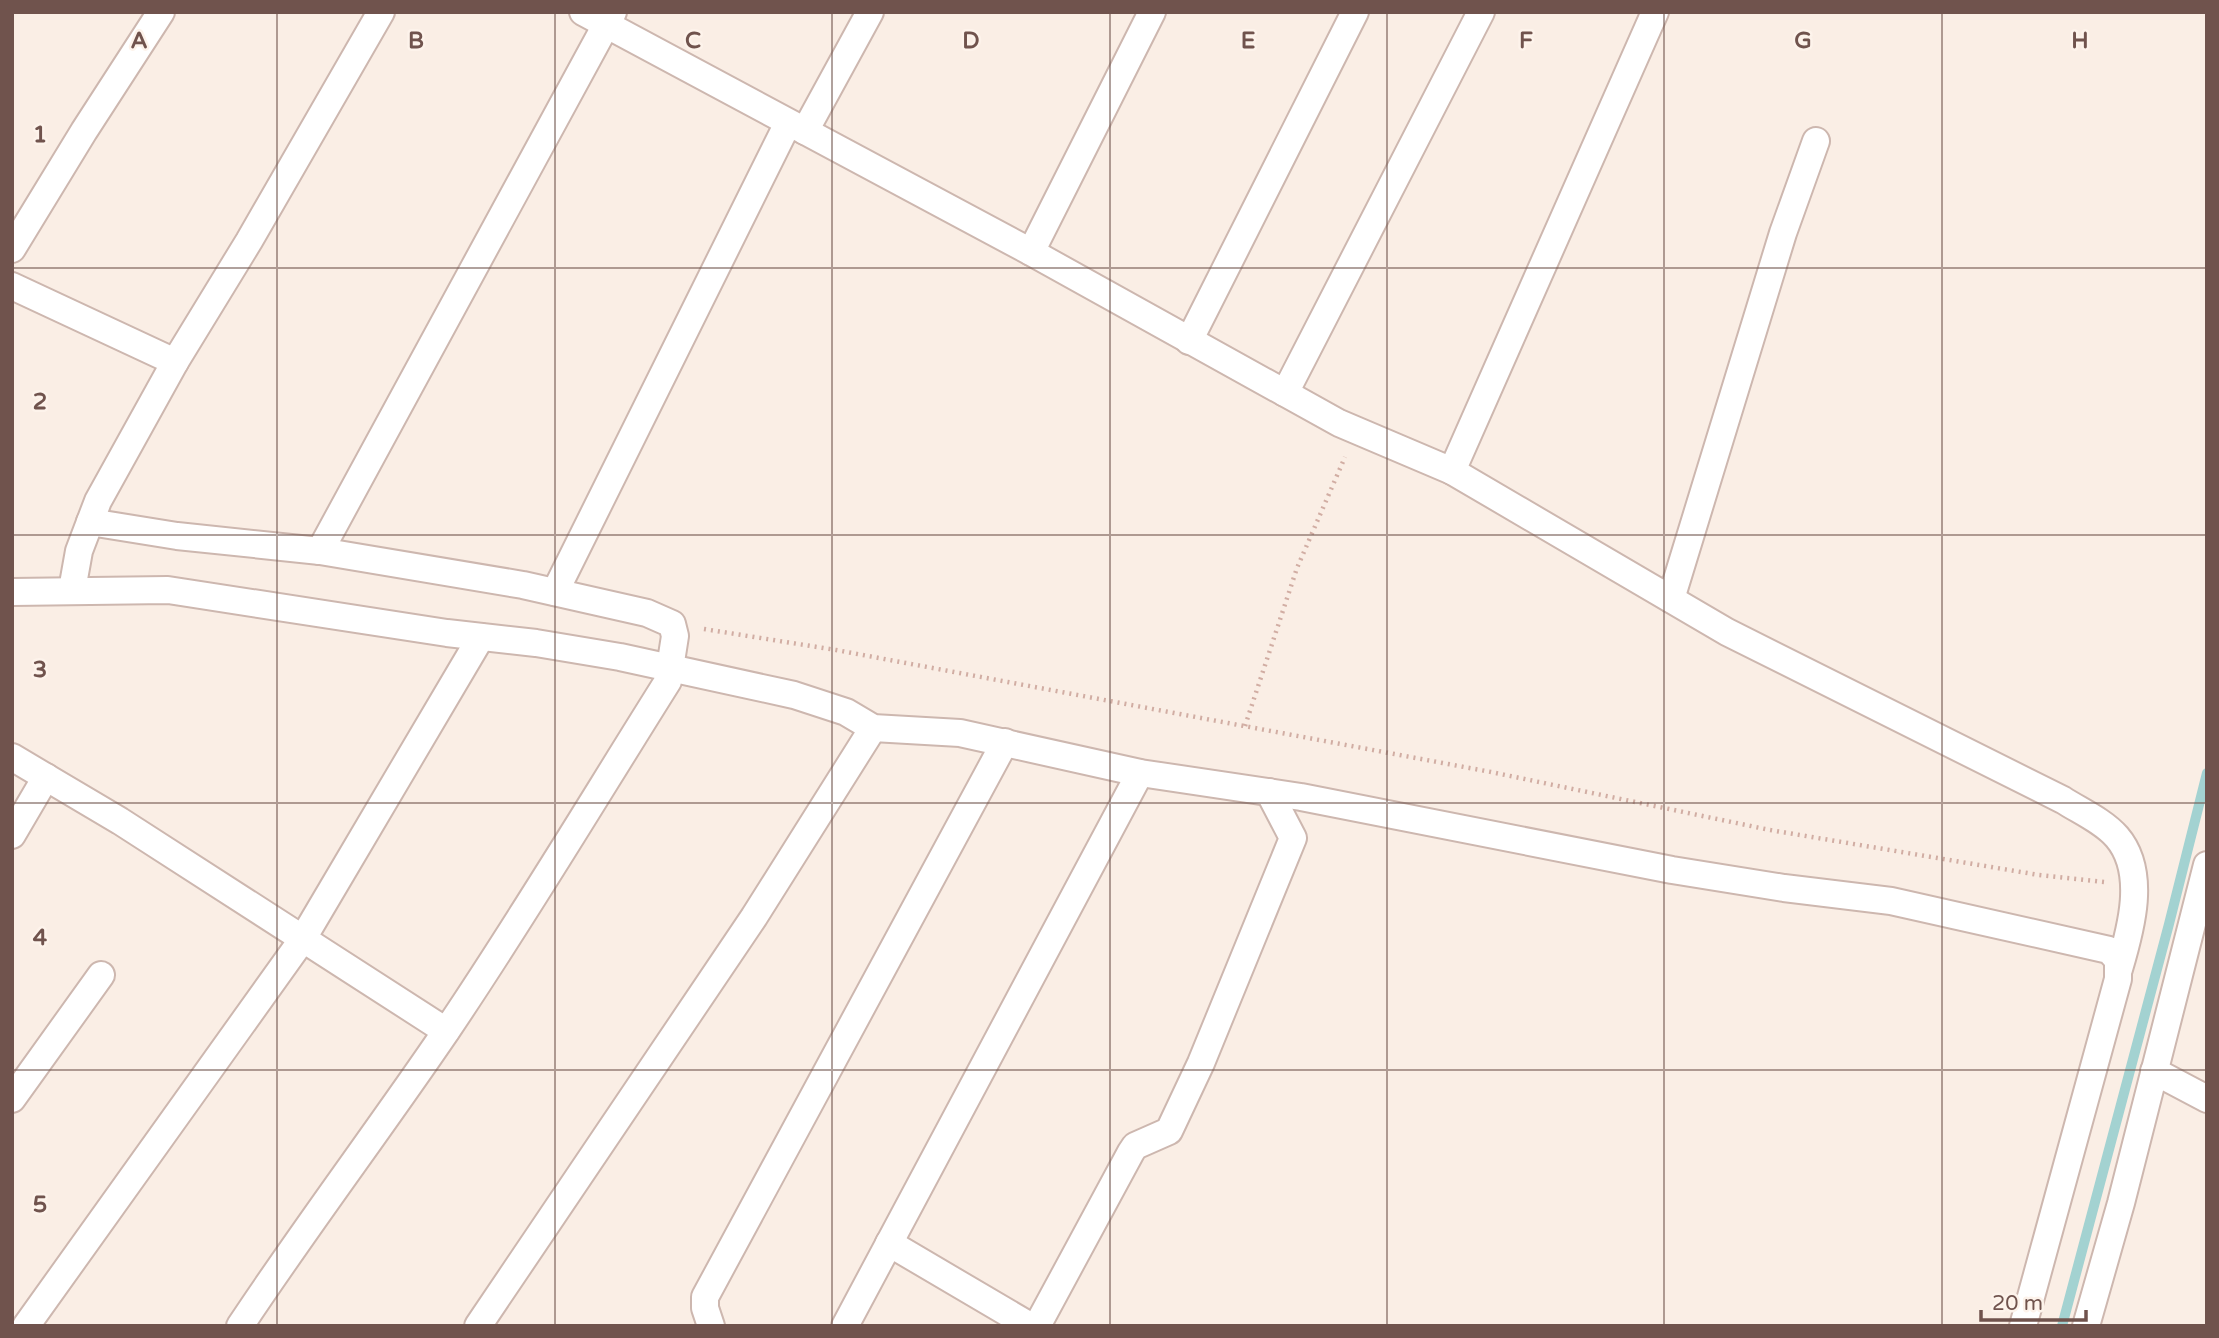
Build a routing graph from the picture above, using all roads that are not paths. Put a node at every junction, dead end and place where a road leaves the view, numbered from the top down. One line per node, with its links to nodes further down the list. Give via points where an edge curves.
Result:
1 (161, 12): 11 (street)
2 (381, 12): 15 (street)
3 (870, 12): 9 (street)
4 (1152, 12): 12 (street)
5 (1355, 12): 14 (street)
6 (1481, 12): 16 (street)
7 (1655, 12): 17 (street)
8 (601, 16): 9 (street); 19 (street)
9 (796, 127): 12 (street); 22 (street)
10 (1816, 141): 23 (street, via 1783,233)
11 (12, 249)
12 (1031, 252): 14 (street)
13 (12, 286): 15 (street)
14 (1189, 341): 16 (street)
15 (175, 362): 18 (street)
16 (1285, 394): 17 (street)
17 (1452, 471): 23 (street)
18 (90, 522): 19 (street); 20 (street)
19 (320, 551): 22 (street)
20 (75, 572): 21 (street); 24 (street)
21 (12, 592)
22 (555, 592): 25 (street, via 648,613)
23 (1671, 599): 36 (street, via 1727,632 2063,800 2109,829 2130,862 2133,885 2130,924)
24 (481, 637): 25 (street); 35 (street)
25 (673, 646): 26 (street, via 846,712); 38 (street, via 668,681)
26 (873, 728): 27 (street, via 960,733); 45 (street, via 754,917)
27 (1005, 742): 29 (street); 46 (street, via 705,1297)
28 (12, 757): 30 (street)
29 (1140, 773): 31 (street); 42 (street)
30 (46, 777): 32 (street); 35 (street)
31 (1269, 792): 36 (street, via 1672,870 1891,901 2099,946 2115,954); 49 (street, via 1293,838 1201,1063 1168,1132 1130,1152)
32 (12, 835)
33 (2207, 865): 34 (street)
34 (2202, 907): 39 (street)
35 (302, 940): 38 (street); 43 (street)
36 (2119, 968): 50 (street)
37 (101, 975): 40 (street)
38 (446, 1031): 44 (street)
39 (2154, 1070): 41 (street); 51 (street)
40 (12, 1099)
41 (2207, 1099)
42 (889, 1243): 47 (street); 48 (street)
43 (26, 1326)
44 (240, 1326)
45 (478, 1326)
46 (711, 1326)
47 (845, 1326)
48 (1030, 1326)
49 (1037, 1326)
50 (2023, 1326)
51 (2086, 1326)

